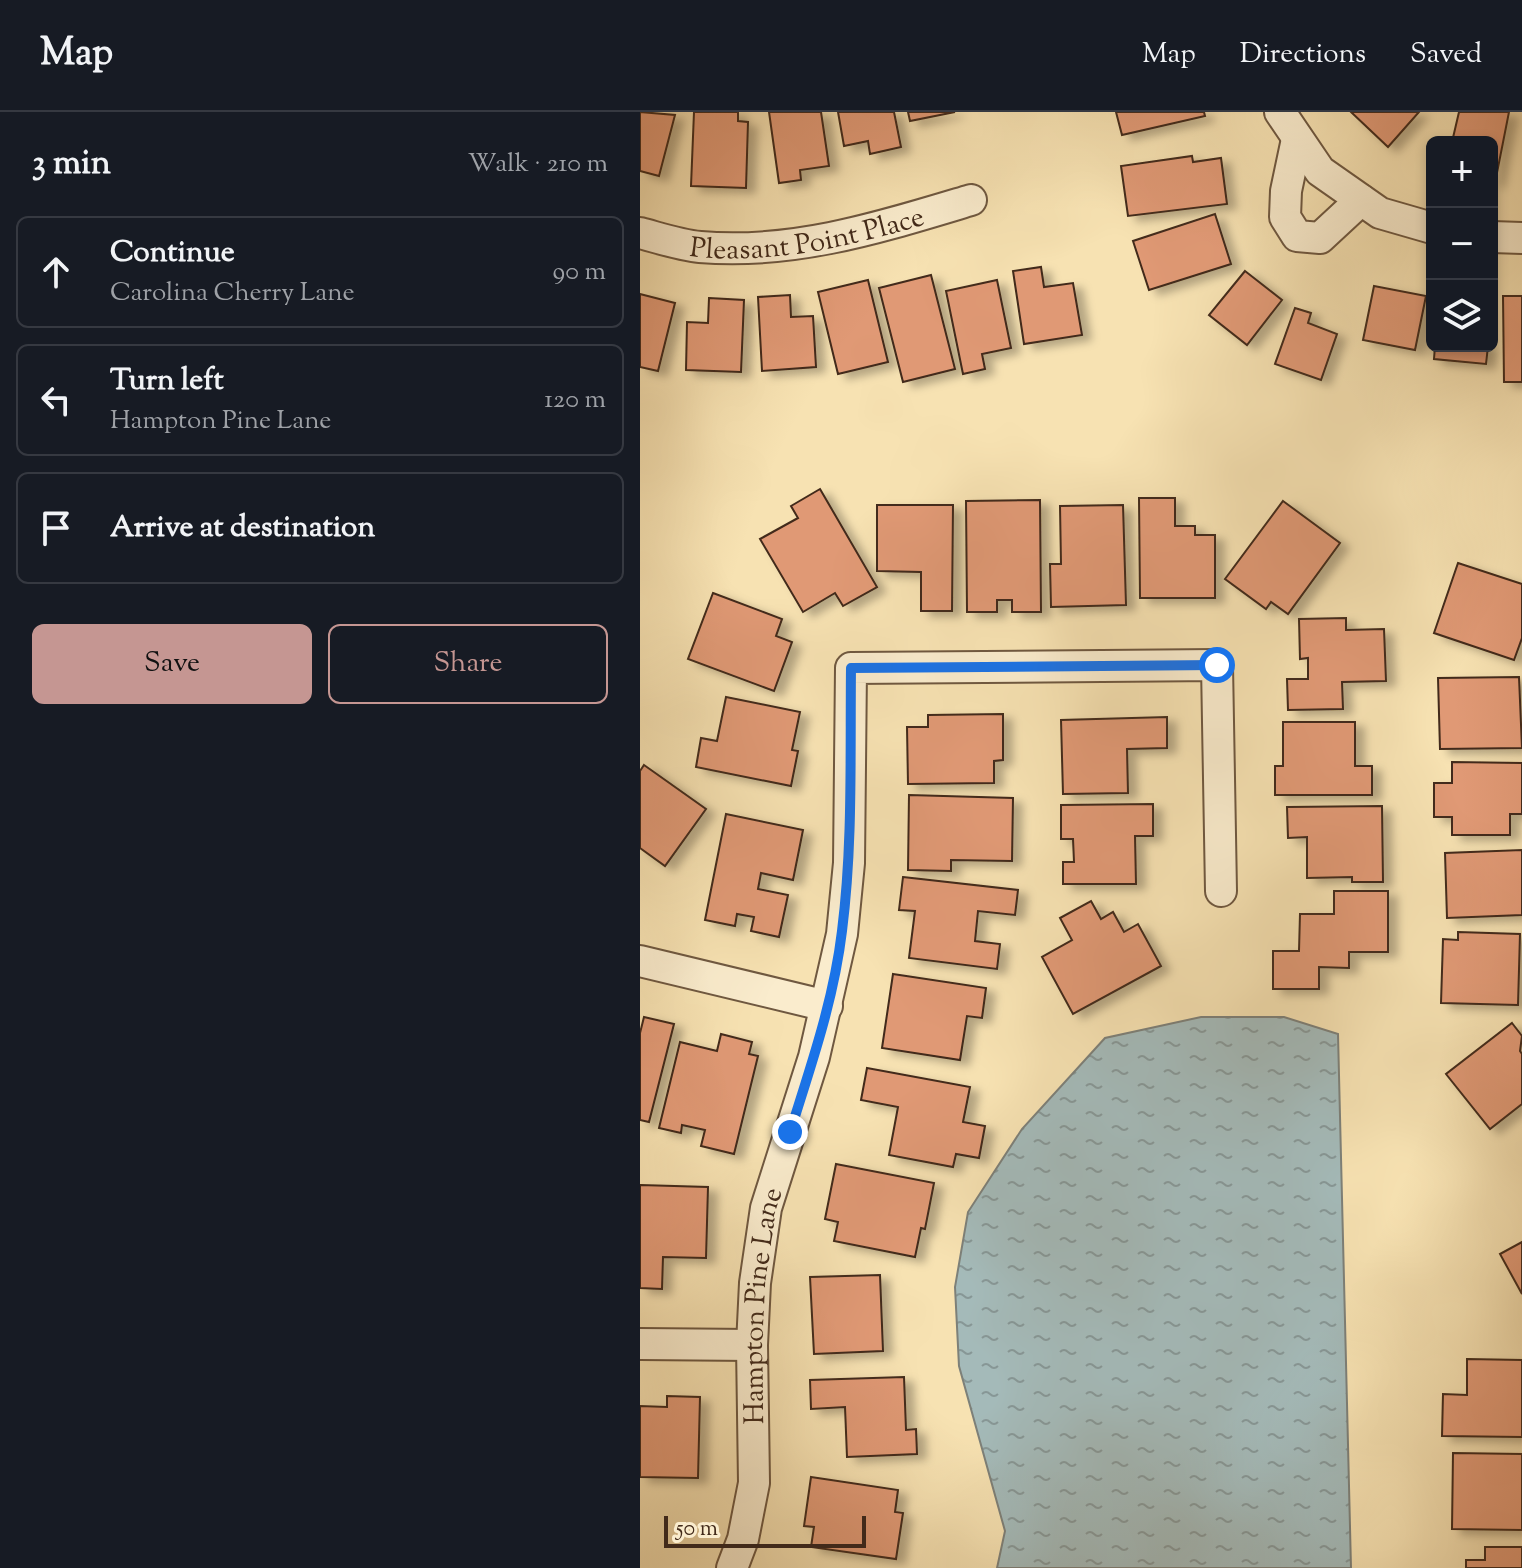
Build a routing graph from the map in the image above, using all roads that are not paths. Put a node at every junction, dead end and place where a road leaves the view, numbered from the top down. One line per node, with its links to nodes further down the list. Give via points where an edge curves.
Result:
1 (1280, 112): 2 (street)
2 (1297, 139): 4 (street, via 1320,171); 4 (street, via 1285,217 1297,236 1320,238)
3 (971, 200): 6 (street, Pleasant Point Place, via 855,234 770,249 697,247)
4 (1361, 200): 5 (street, via 1380,213)
5 (1426, 226)
6 (640, 233)
7 (1498, 237): 8 (street)
8 (1522, 238)
9 (1221, 891): 11 (street, Hampton Pine Lane, via 1217,665 851,668 849,863)
10 (640, 961): 11 (street)
11 (827, 1006): 13 (street, Hampton Pine Lane, via 766,1208)
12 (640, 1344): 13 (street)
13 (752, 1345): 14 (street, Hampton Pine Lane, via 754,1483)
14 (732, 1568)

